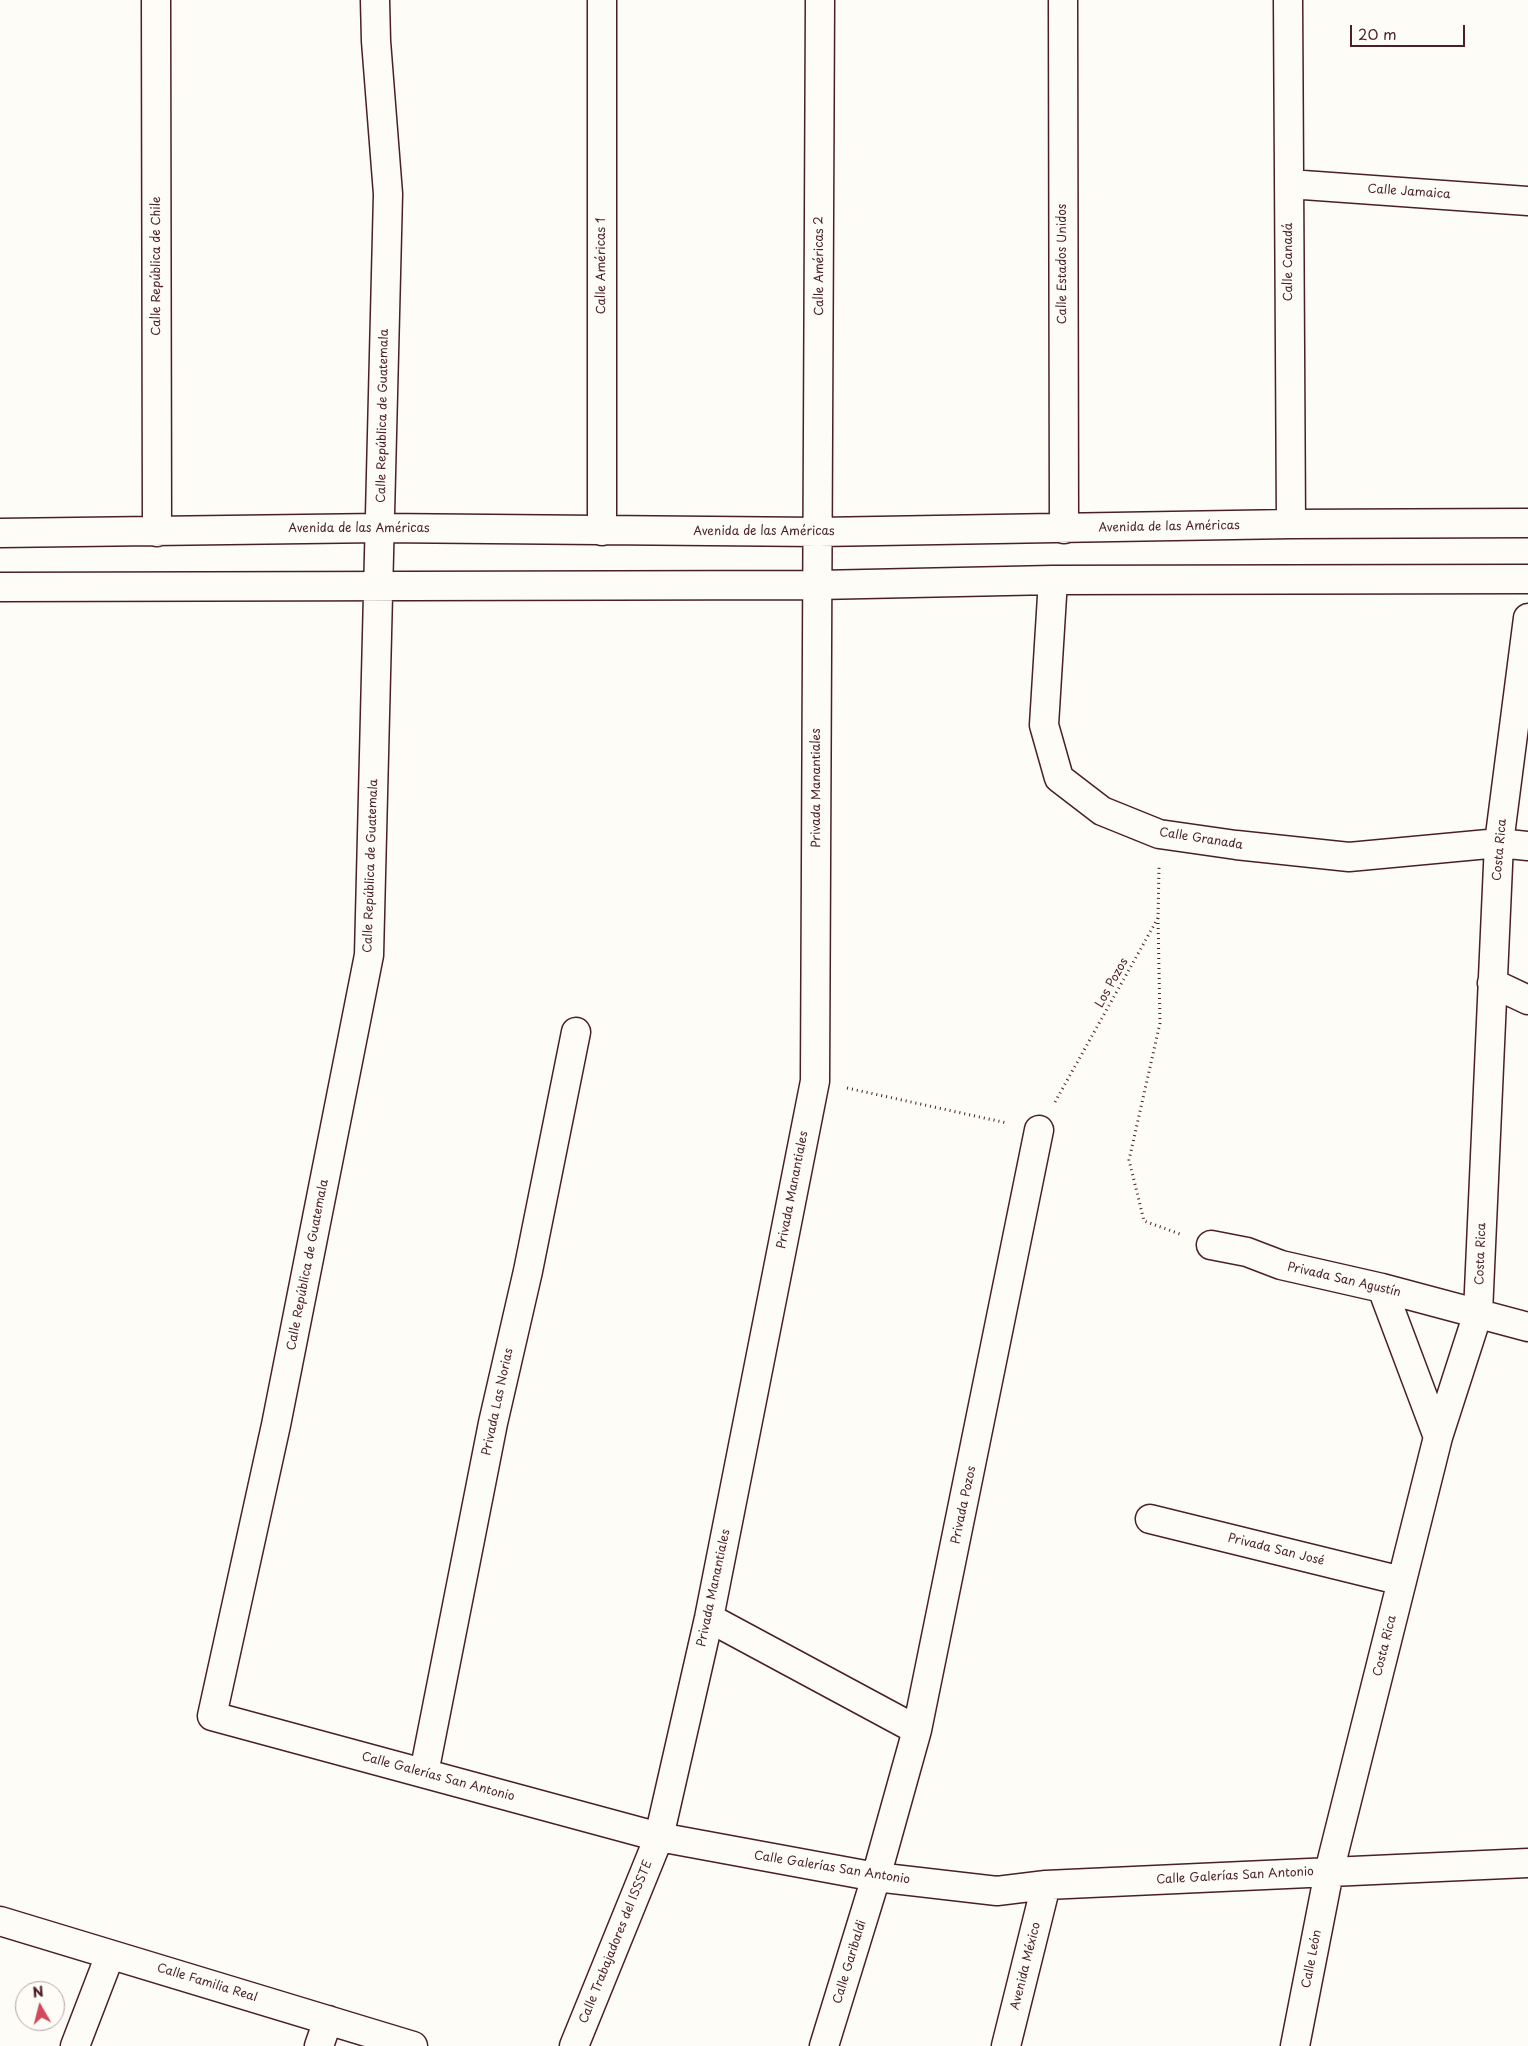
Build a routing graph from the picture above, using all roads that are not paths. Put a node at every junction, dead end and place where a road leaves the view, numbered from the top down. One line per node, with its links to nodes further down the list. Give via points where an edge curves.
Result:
1 (156, 0): 14 (street, Calle República de Chile)
2 (375, 0): 11 (street, Calle República de Guatemala, via 388,194)
3 (602, 0): 13 (street, Calle Américas 1)
4 (820, 0): 15 (street, Calle Américas 2)
5 (1063, 0): 12 (street, Calle Estados Unidos)
6 (1288, 0): 7 (street, Calle Canadá)
7 (1289, 184): 8 (street, Calle Jamaica); 10 (street, Calle Canadá)
8 (1528, 201)
9 (1528, 523): 10 (street, Avenida de las Américas)
10 (1290, 524): 12 (street, Avenida de las Américas)
11 (380, 528): 13 (street, Avenida de las Américas); 14 (street, Avenida de las Américas); 19 (street, Calle República de Guatemala)
12 (1064, 529): 15 (street, Avenida de las Américas)
13 (602, 531): 15 (street, Avenida de las Américas)
14 (157, 532): 16 (street, Avenida de las Américas)
15 (819, 532): 20 (street, Privada Manantiales)
16 (0, 534)
17 (1528, 579): 18 (street)
18 (1053, 580): 20 (street); 23 (street, Calle Granada, via 1044,725 1059,778 1102,811 1159,834 1349,857)
19 (379, 585): 20 (street); 21 (street); 37 (street, Calle República de Guatemala, via 369,956 276,1425)
20 (818, 585): 36 (street, Privada Manantiales, via 815,1081)
21 (0, 587)
22 (1528, 618): 23 (street, Costa Rica)
23 (1498, 843): 24 (street, Calle Granada); 25 (street, Costa Rica)
24 (1528, 846)
25 (1492, 983): 26 (street); 31 (street, Costa Rica)
26 (1528, 1000)
27 (576, 1032): 39 (street, Privada Las Norias, via 528,1271 493,1423)
28 (1039, 1130): 38 (street, Privada Pozos)
29 (1211, 1245): 30 (street, Privada San Agustín)
30 (1382, 1288): 31 (street, Privada San Agustín); 33 (street)
31 (1478, 1312): 32 (street, Privada San Agustín); 33 (street, Costa Rica)
32 (1528, 1327)
33 (1438, 1437): 35 (street, Costa Rica)
34 (1150, 1519): 35 (street, Privada San José)
35 (1402, 1581): 42 (street, Costa Rica)
36 (709, 1618): 38 (street); 40 (street, Privada Manantiales)
37 (212, 1716): 39 (street, Calle Galerías San Antonio)
38 (917, 1730): 43 (street, Privada Pozos)
39 (424, 1774): 40 (street, Calle Galerías San Antonio)
40 (659, 1837): 43 (street, Calle Galerías San Antonio); 51 (street, Calle Trabajadores del ISSSTE)
41 (1528, 1863): 42 (street, Calle Galerías San Antonio)
42 (1329, 1872): 44 (street, Calle Galerías San Antonio); 54 (street, Calle León)
43 (876, 1877): 44 (street, Calle Galerías San Antonio, via 997,1891); 52 (street, Calle Garibaldi)
44 (1046, 1885): 53 (street, Avenida México)
45 (0, 1921): 46 (street, Calle Familia Real)
46 (110, 1954): 47 (street, Calle Familia Real); 48 (street)
47 (328, 2020): 49 (street); 50 (street, Calle Familia Real)
48 (75, 2046)
49 (319, 2046)
50 (413, 2046)
51 (574, 2046)
52 (824, 2046)
53 (1006, 2046)
54 (1295, 2046)

